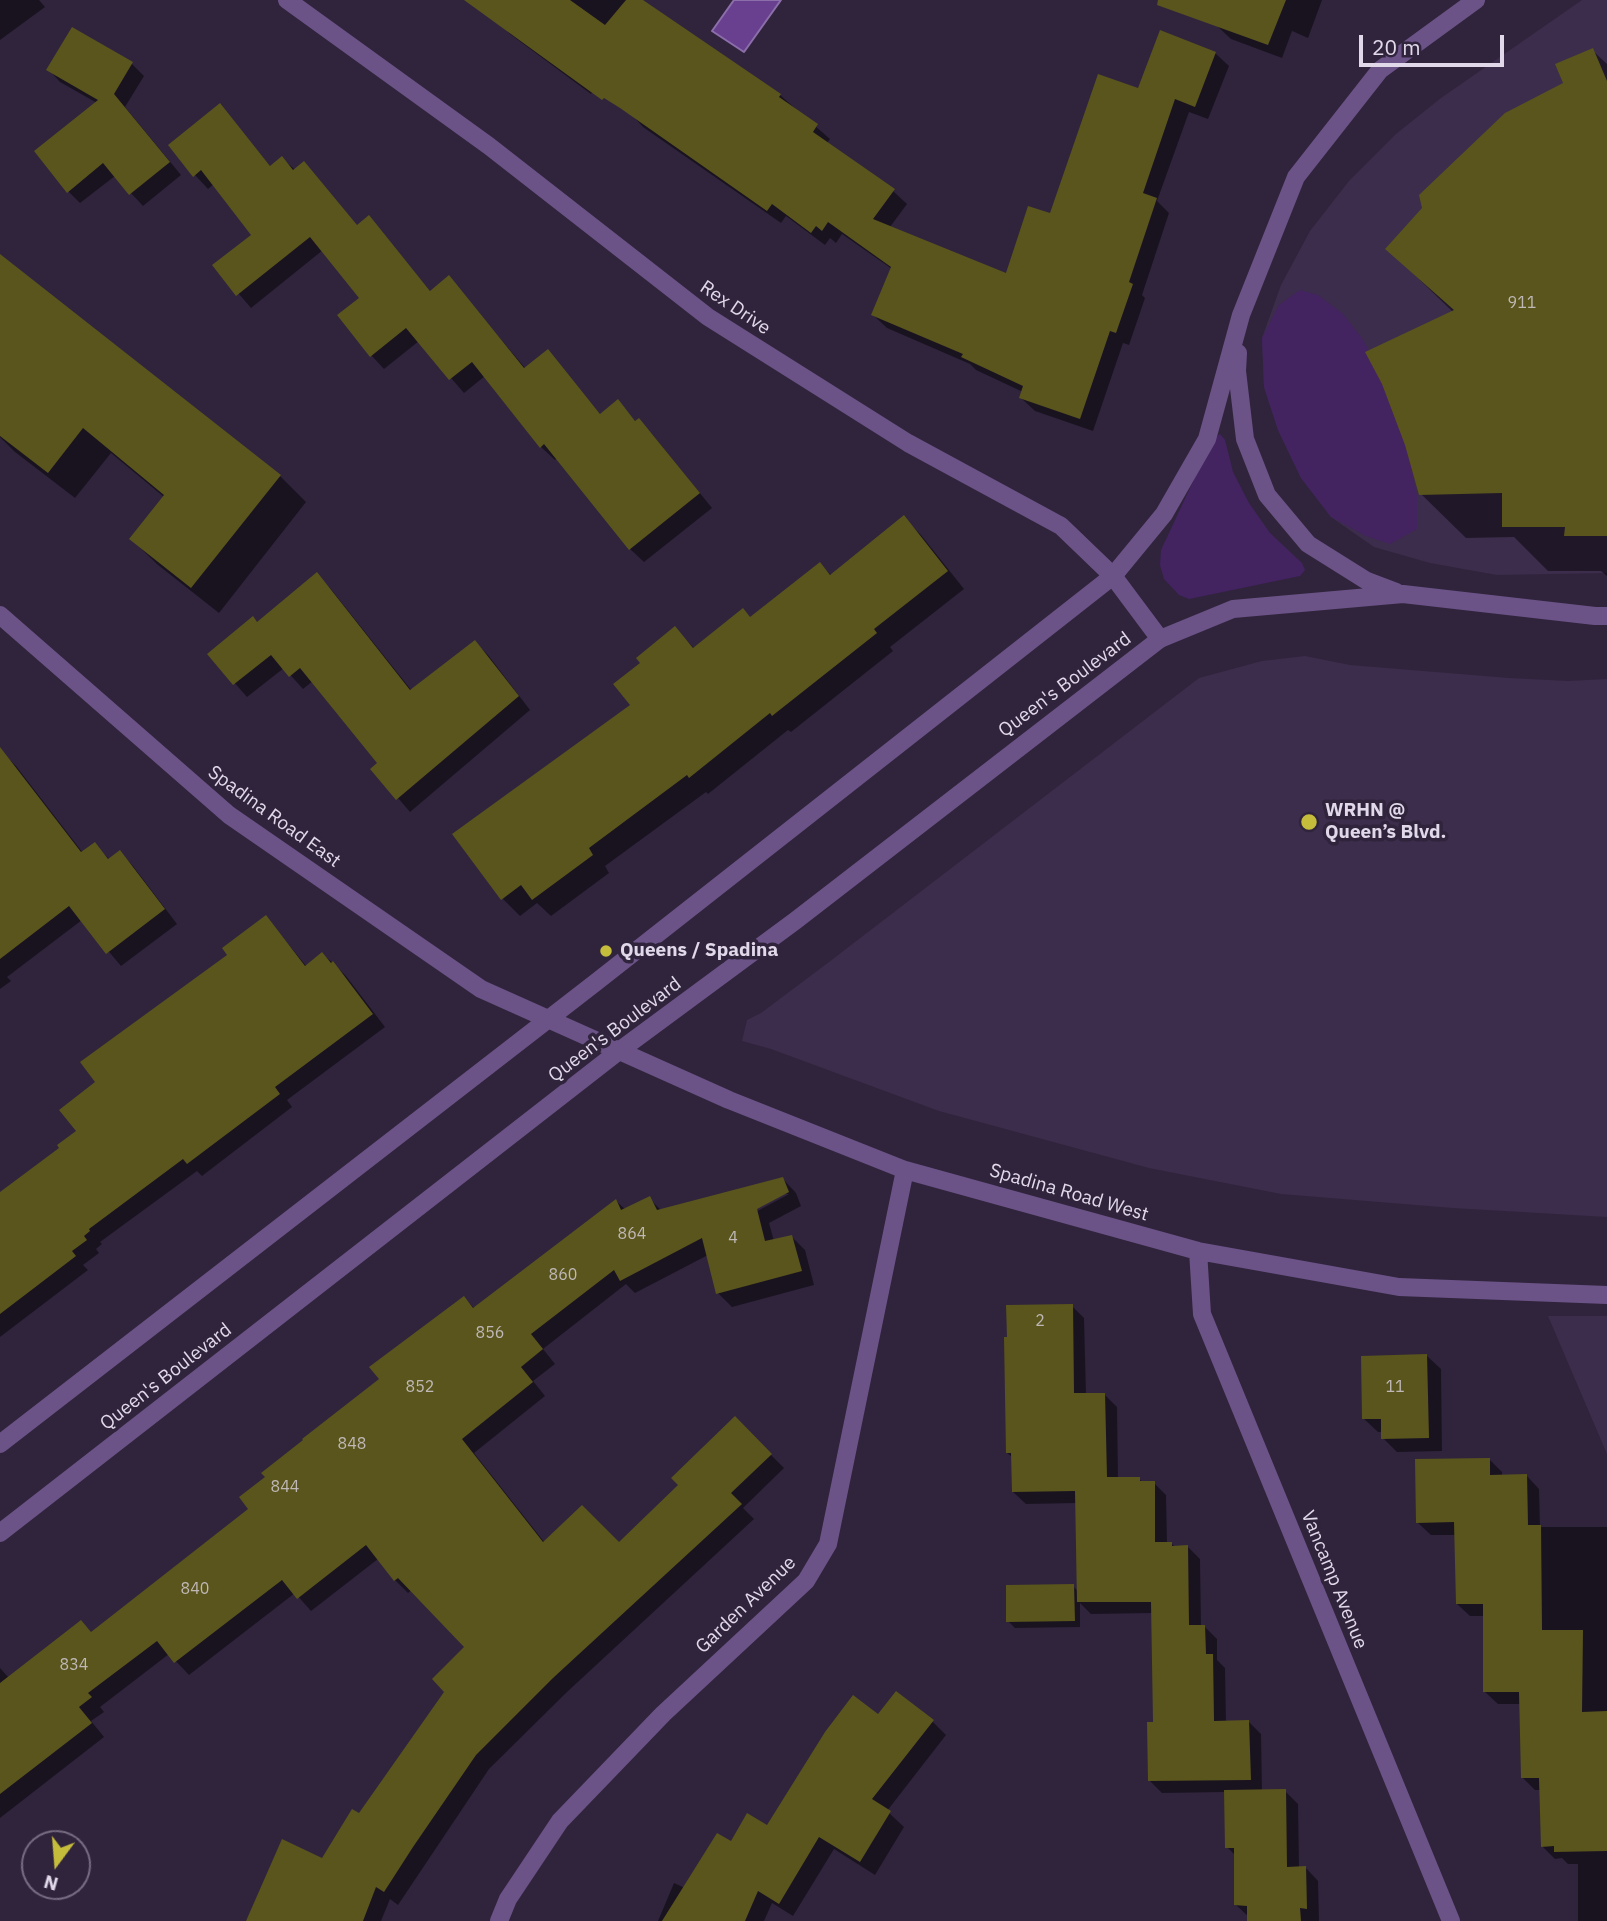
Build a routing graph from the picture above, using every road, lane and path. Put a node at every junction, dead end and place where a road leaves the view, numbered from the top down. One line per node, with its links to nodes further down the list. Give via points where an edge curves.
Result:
1 (287, 0): 4 (street, Rex Drive, via 489,146 708,317 908,443 1061,527)
2 (1476, 0): 3 (street, Queen's Boulevard, via 1380,70 1296,177)
3 (1241, 315): 4 (street, Queen's Boulevard, via 1207,439 1164,514); 5 (street, Queen's Boulevard, via 1237,371 1245,439 1267,495 1308,544 1367,581)
4 (1113, 576): 8 (street, Rex Drive); 9 (street, Queen's Boulevard)
5 (1403, 594): 7 (street, Queen's Boulevard); 8 (street, Queen's Boulevard, via 1233,608)
6 (0, 615): 9 (street, Spadina Road East, via 229,815 481,989)
7 (1607, 616)
8 (1160, 639): 10 (street, Queen's Boulevard)
9 (547, 1020): 10 (street, Spadina Road West); 14 (street, Queen's Boulevard)
10 (619, 1051): 11 (street, Spadina Road West); 15 (street, Queen's Boulevard)
11 (905, 1170): 12 (street, Spadina Road West); 16 (street, Garden Avenue, via 828,1544 806,1581 663,1714 561,1821)
12 (1198, 1251): 13 (street, Spadina Road West, via 1399,1287); 17 (street, Vancamp Avenue, via 1202,1314)
13 (1607, 1295)
14 (0, 1444)
15 (0, 1533)
16 (499, 1921)
17 (1451, 1921)

